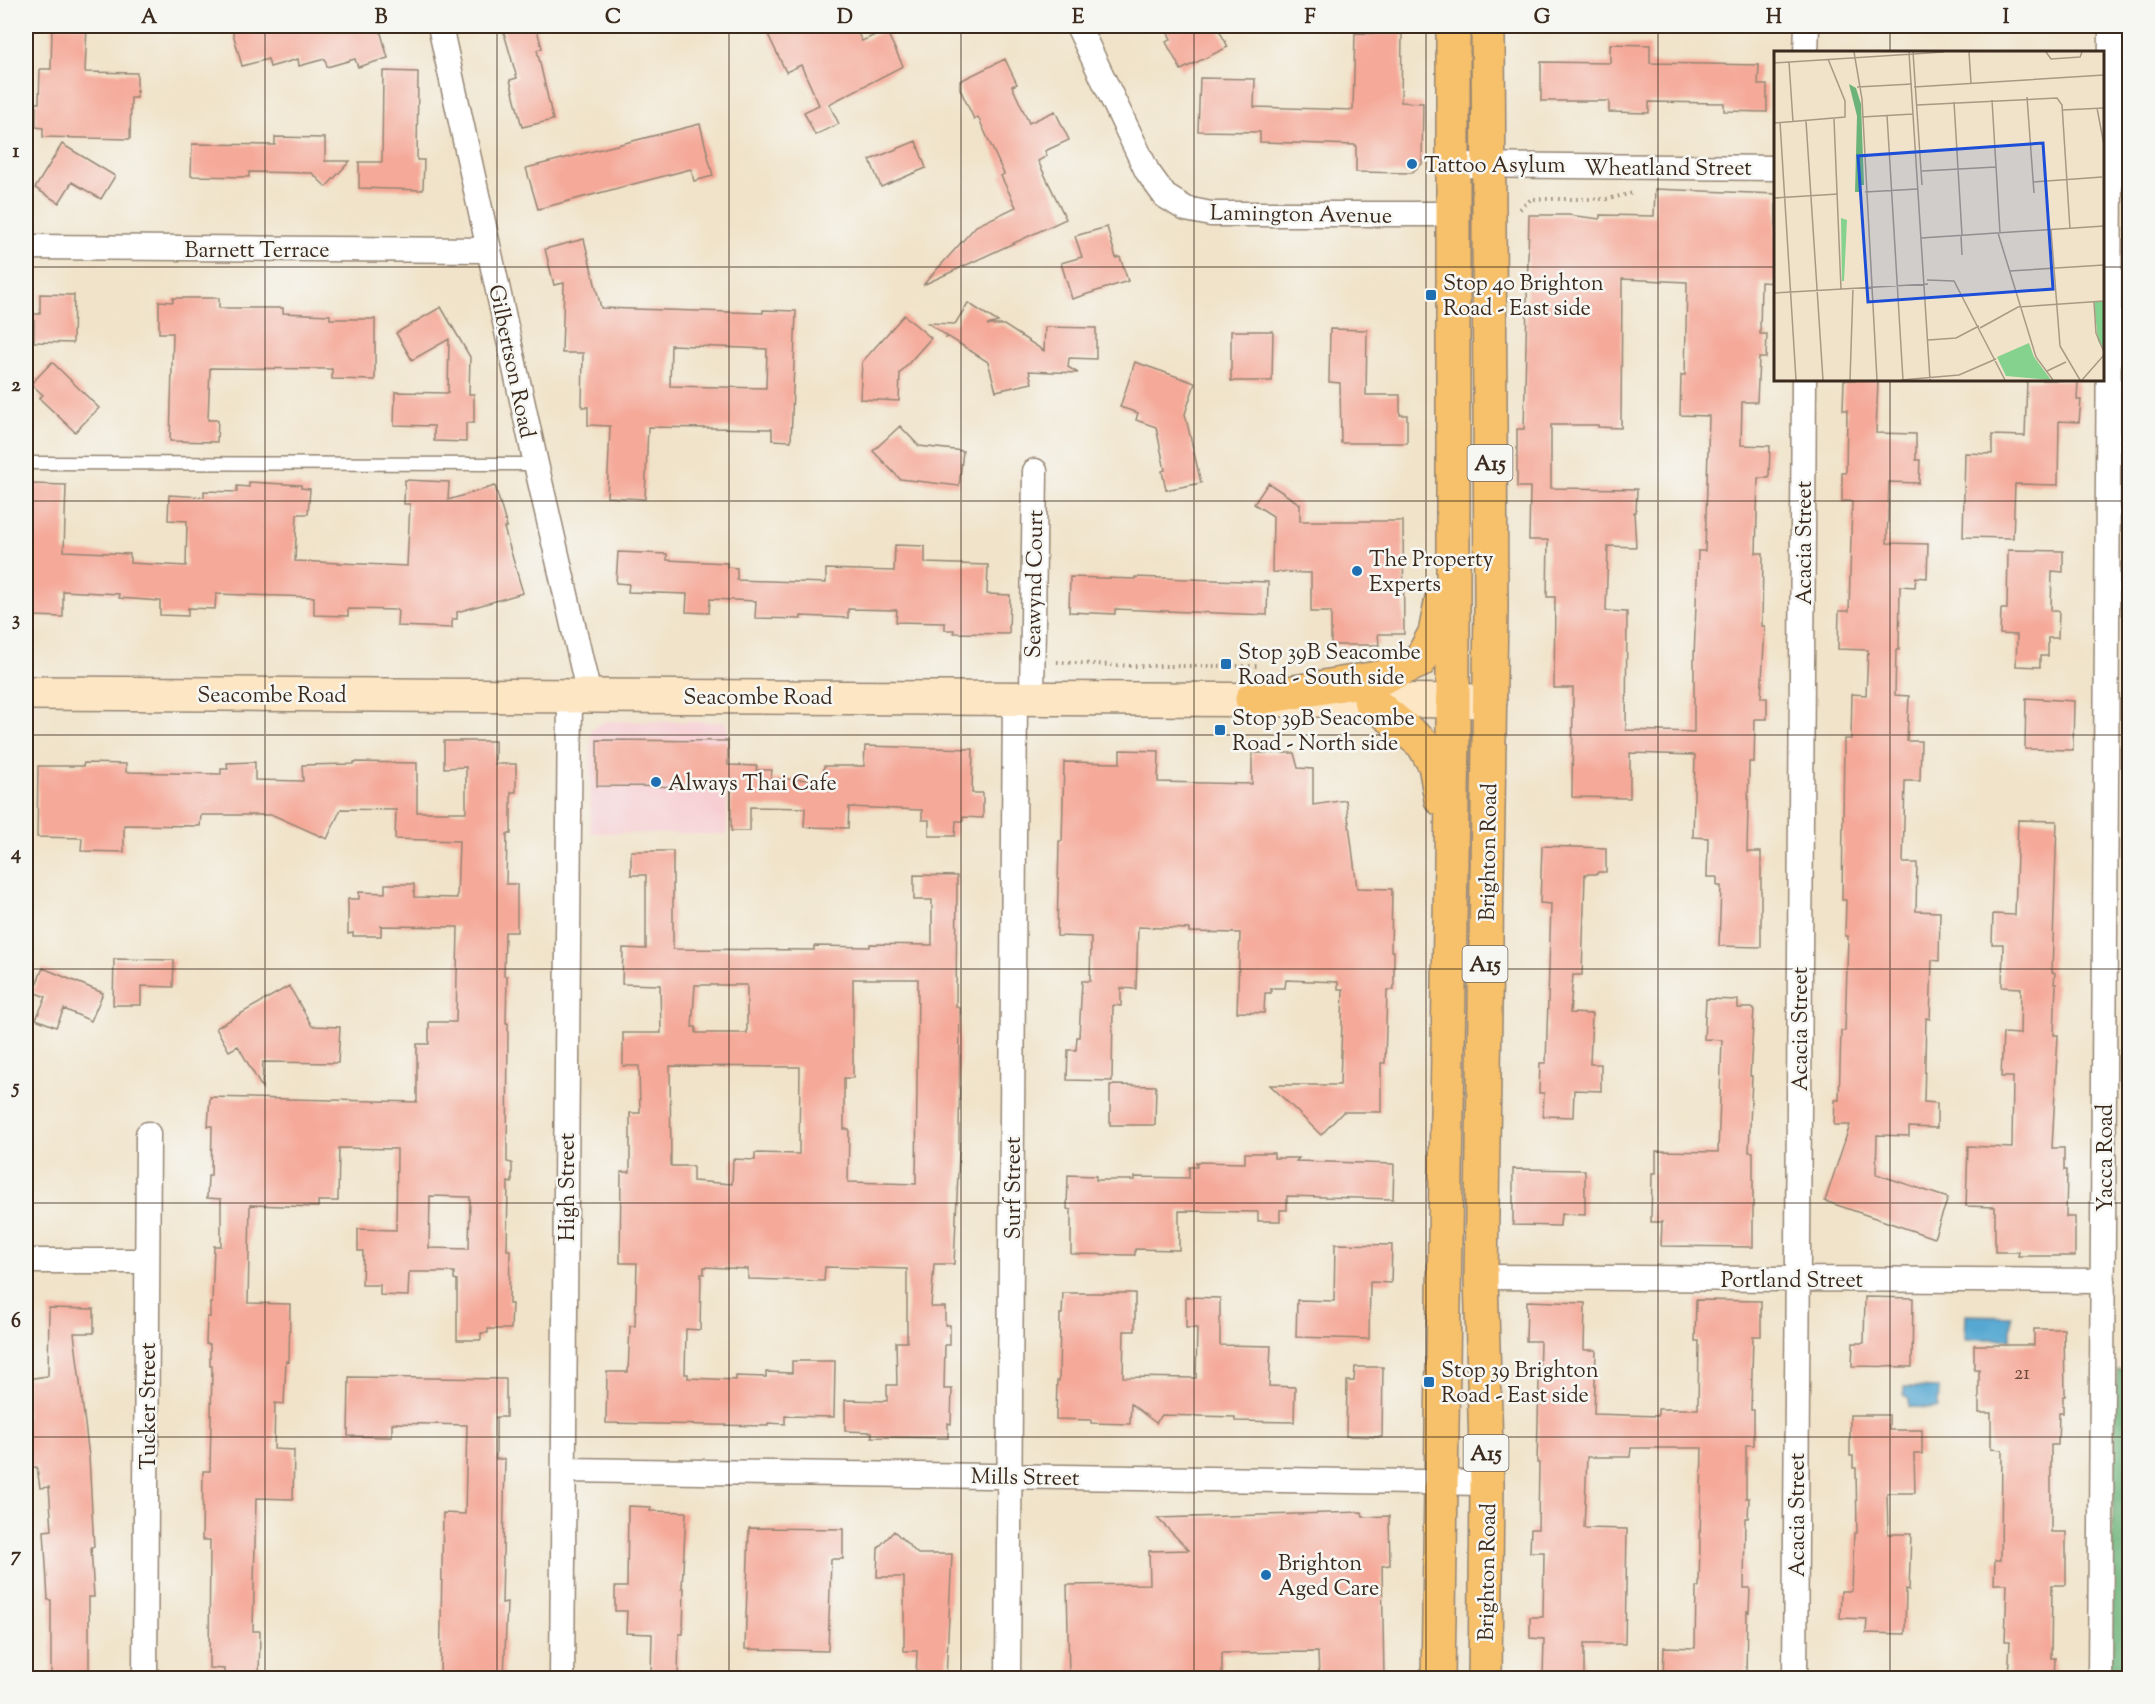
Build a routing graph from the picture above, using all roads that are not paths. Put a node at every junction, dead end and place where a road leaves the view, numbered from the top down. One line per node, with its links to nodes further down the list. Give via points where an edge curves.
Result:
1 (440, 26): 14 (street, Gilbertson Road)
2 (1078, 26): 12 (street, Lamington Avenue, via 1147,171 1165,196 1186,209 1211,214)
3 (1453, 26): 8 (main road, Brighton Road / A15)
4 (1488, 26): 9 (main road, Brighton Road / A15)
5 (1806, 26): 7 (street)
6 (2111, 26): 11 (street, Yacca Road)
7 (1806, 51)
8 (1452, 165): 9 (street, Wheatland Street); 12 (main road, Brighton Road / A15)
9 (1487, 166): 10 (street, Wheatland Street); 26 (main road, Brighton Road / A15)
10 (1774, 168)
11 (2114, 170): 33 (street, Yacca Road)
12 (1452, 214): 19 (main road, Brighton Road / A15)
13 (26, 247): 14 (street, Barnett Terrace)
14 (489, 250): 17 (street, Gilbertson Road)
15 (1804, 381): 32 (street, Acacia Street)
16 (26, 463): 17 (lane)
17 (536, 464): 21 (street, Gilbertson Road)
18 (1035, 471): 22 (street, Seawynd Court)
19 (1454, 542): 23 (main road, via 1435,633 1420,661 1383,677); 25 (main road, Brighton Road / A15)
20 (26, 693): 21 (main road, Seacombe Road)
21 (580, 695): 22 (main road, Seacombe Road); 34 (street, High Street)
22 (1023, 697): 23 (main road, Seacombe Road); 35 (street, Surf Street)
23 (1252, 699): 24 (main road, Seacombe Road)
24 (1370, 700): 25 (main road, Seacombe Road); 27 (main road, via 1423,744 1435,765)
25 (1453, 701): 26 (main road, Seacombe Road); 27 (main road, Brighton Road / A15)
26 (1490, 701): 31 (main road, Brighton Road / A15)
27 (1452, 854): 36 (main road, Brighton Road / A15)
28 (148, 1134): 30 (street, Tucker Street)
29 (26, 1261): 30 (street)
30 (147, 1262): 38 (street, Tucker Street)
31 (1481, 1277): 32 (street, Portland Street); 37 (main road, Brighton Road / A15)
32 (1797, 1279): 33 (street, Portland Street); 43 (street, Acacia Street)
33 (2103, 1281): 44 (street, Yacca Road)
34 (564, 1470): 35 (street, Mills Street); 39 (street, High Street)
35 (1010, 1476): 36 (street, Mills Street); 40 (street, Surf Street)
36 (1440, 1482): 37 (street, Mills Street); 41 (main road, Brighton Road / A15)
37 (1487, 1482): 42 (main road, Brighton Road / A15)
38 (145, 1678)
39 (562, 1678)
40 (1008, 1678)
41 (1438, 1678)
42 (1485, 1678)
43 (1795, 1678)
44 (2100, 1678)

